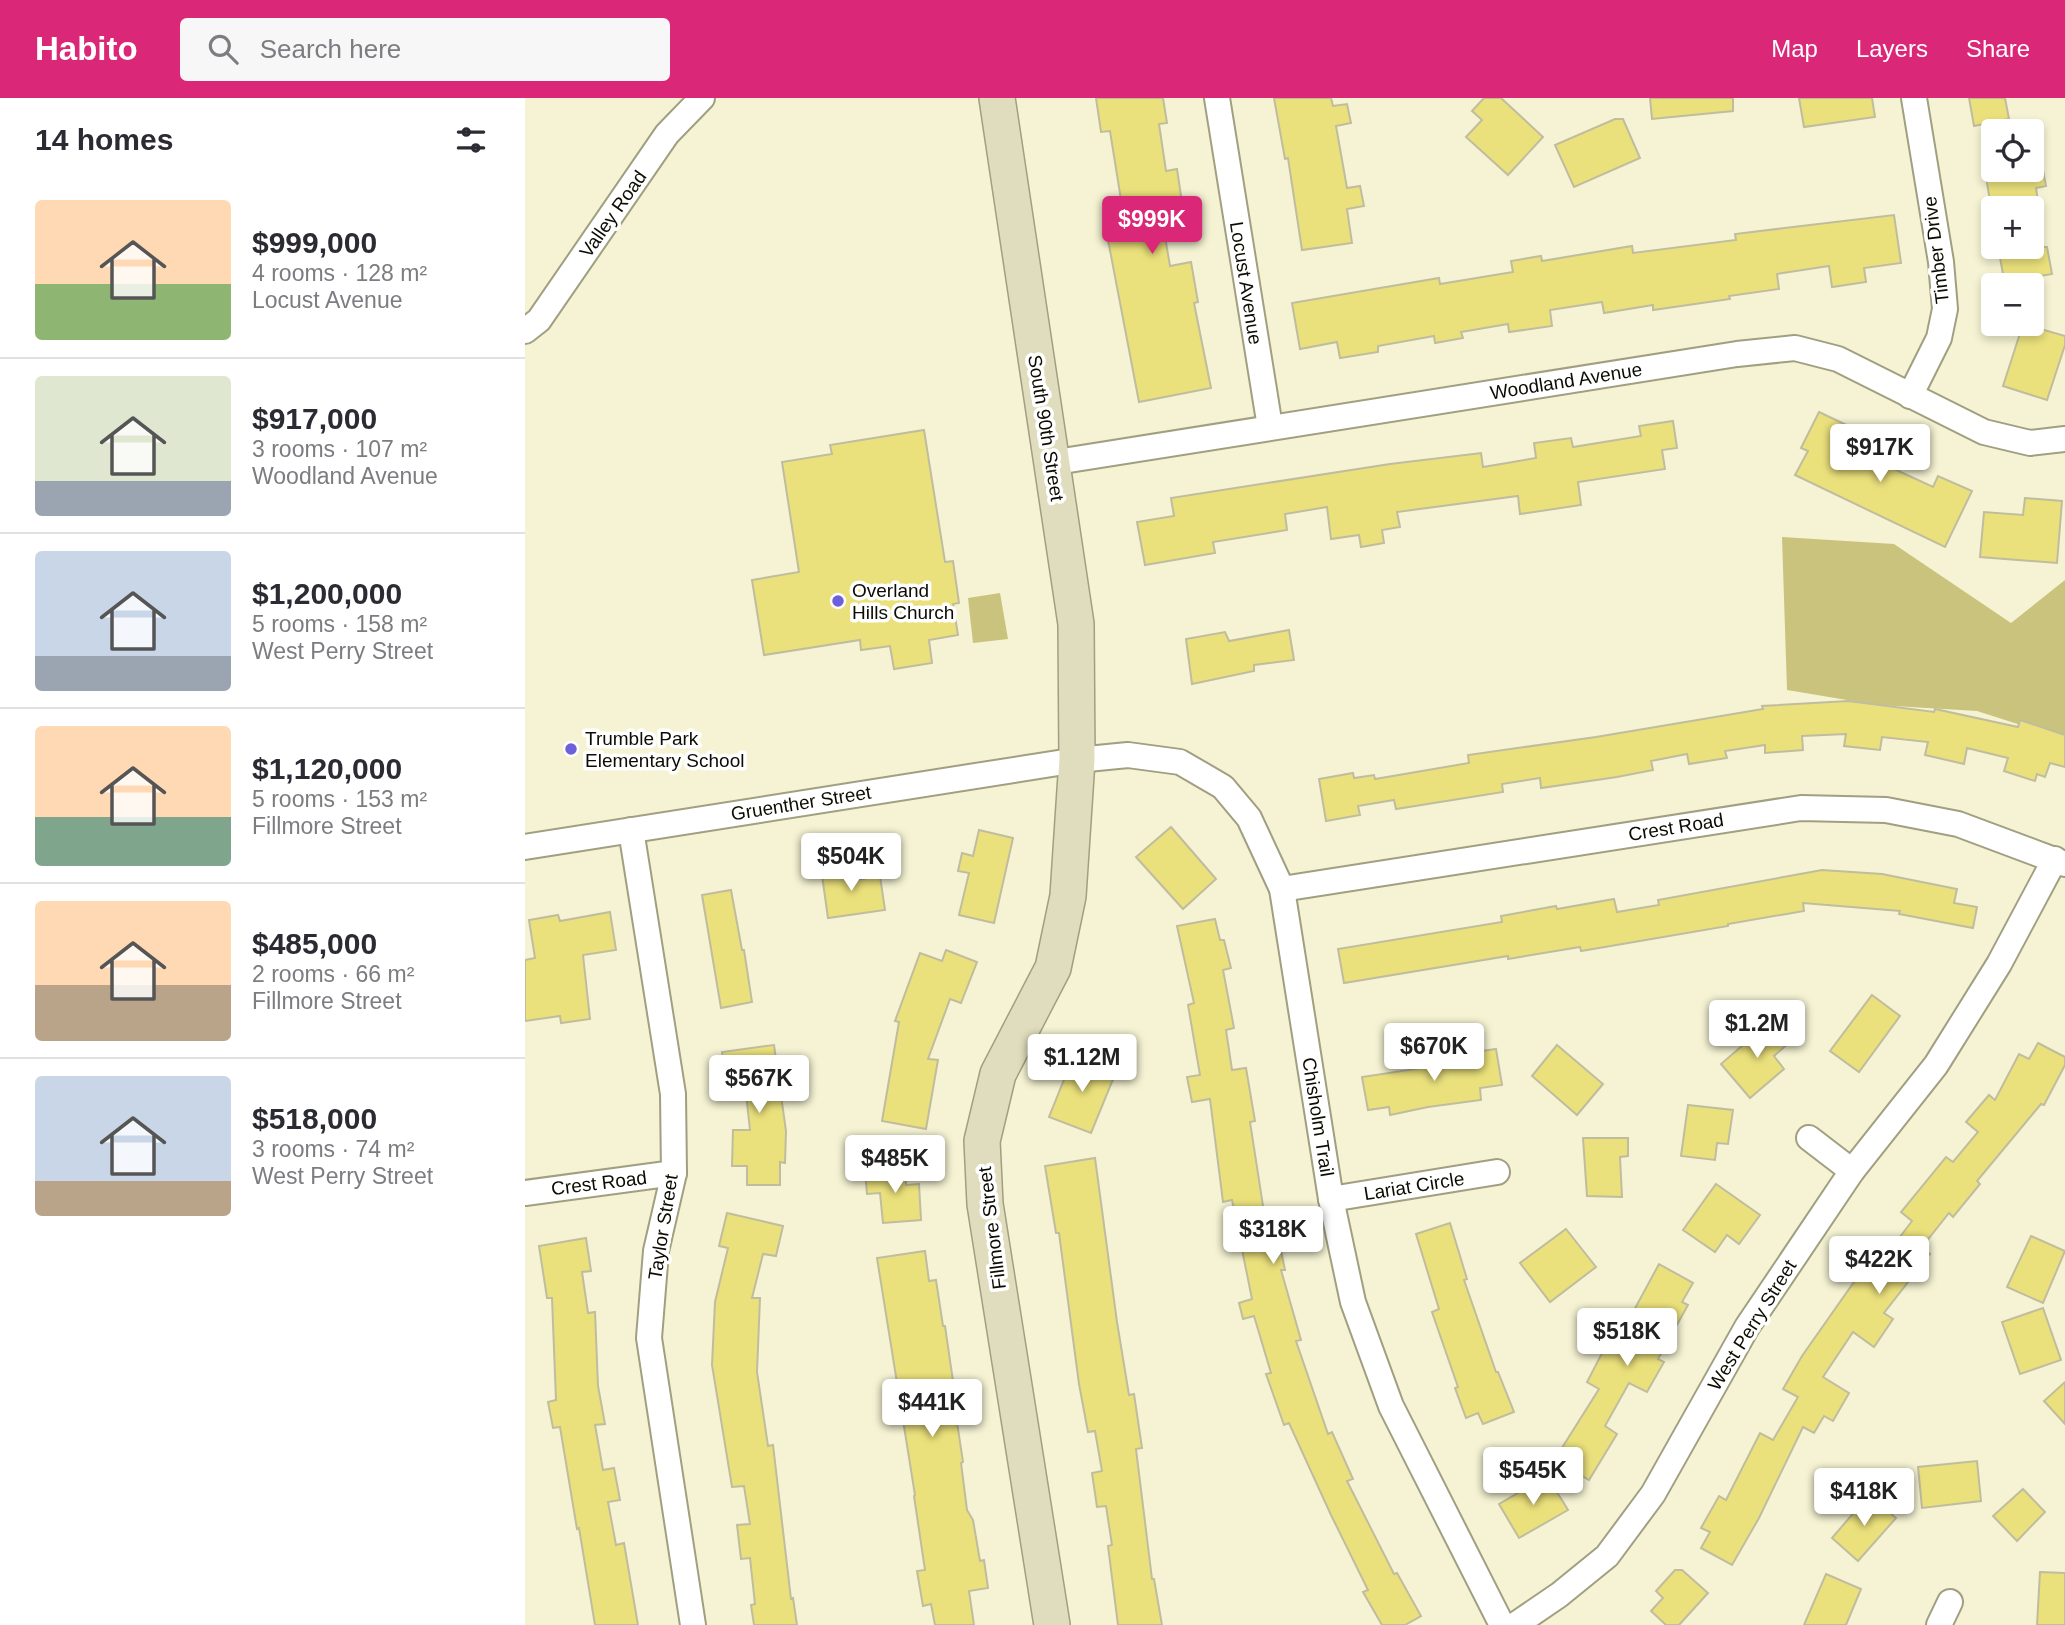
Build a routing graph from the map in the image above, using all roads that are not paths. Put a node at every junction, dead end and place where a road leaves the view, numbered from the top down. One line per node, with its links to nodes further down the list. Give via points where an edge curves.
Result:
1 (702, 98): 5 (street, Valley Road, via 667,134 540,320)
2 (996, 98): 9 (street, South 90th Street)
3 (1217, 98): 7 (street, Locust Avenue)
4 (1914, 98): 6 (street, Timber Drive, via 1945,309 1939,338)
5 (525, 331)
6 (1910, 397): 7 (street, Woodland Avenue, via 1838,359 1795,348); 8 (street, Woodland Avenue, via 1985,432 2030,443)
7 (1270, 427): 9 (street, Woodland Avenue)
8 (2065, 439)
9 (1050, 463): 10 (street, South 90th Street, via 1076,624)
10 (1077, 760): 11 (street, Gruenther Street); 14 (street, Chisholm Trail, via 1128,755 1180,762 1223,788 1249,818); 23 (street, Fillmore Street, via 1068,896 1053,968 998,1074 982,1141 985,1203)
11 (631, 830): 12 (street, Gruenther Street); 18 (street, Taylor Street, via 673,1094)
12 (525, 847)
13 (2060, 861): 14 (street, Crest Road, via 1958,824 1886,810 1801,808); 16 (street, West Perry Street, via 1936,1065)
14 (1282, 889): 20 (street, Chisholm Trail)
15 (1809, 1138): 16 (street)
16 (1852, 1171): 25 (street, West Perry Street, via 1747,1327 1653,1494 1607,1556)
17 (1497, 1172): 20 (street, Lariat Circle)
18 (674, 1173): 19 (street, Crest Road); 22 (street, Taylor Street, via 656,1251 649,1338)
19 (525, 1193)
20 (1331, 1199): 24 (street, Chisholm Trail, via 1353,1302 1391,1406)
21 (1950, 1602): 26 (street)
22 (693, 1625)
23 (1052, 1625)
24 (1502, 1625)
25 (1515, 1625)
26 (1939, 1625)

